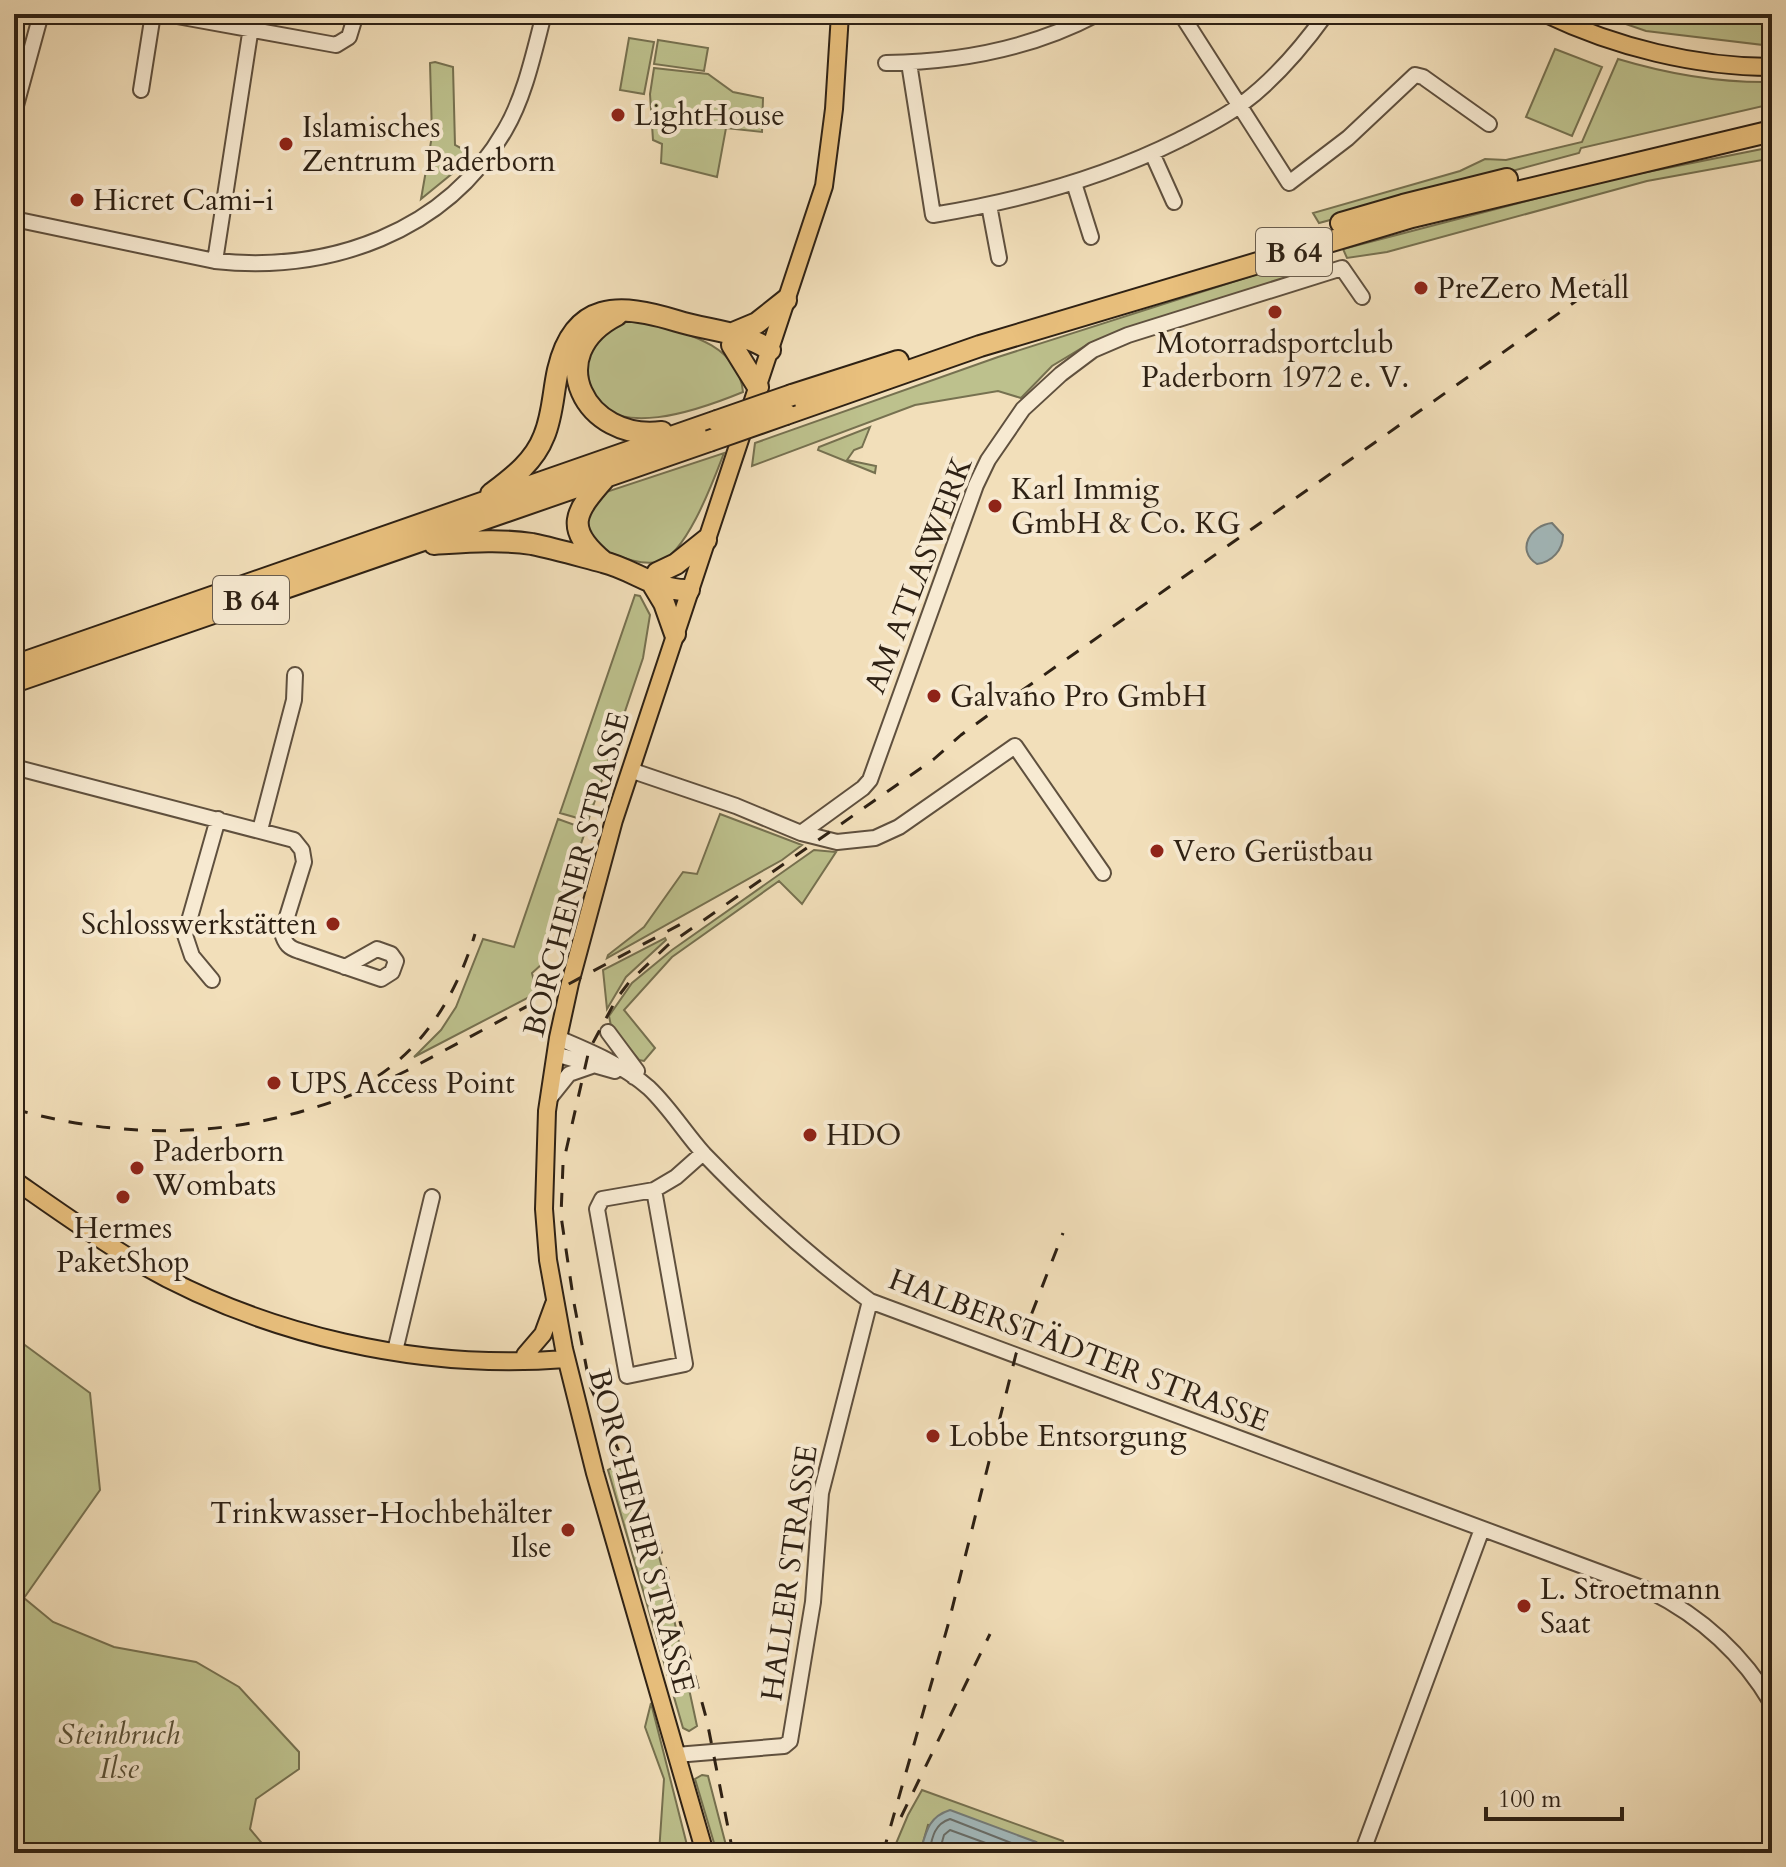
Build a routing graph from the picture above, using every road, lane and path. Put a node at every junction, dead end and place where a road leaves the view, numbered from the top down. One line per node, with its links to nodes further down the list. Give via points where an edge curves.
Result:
1 (41, 14): 18 (street)
2 (153, 14): 16 (street)
3 (166, 14): 12 (street)
4 (253, 14): 12 (street)
5 (356, 14): 12 (street, via 349,37 336,45)
6 (544, 14): 29 (street, via 507,127 470,181 439,207 369,243 321,258 280,264)
7 (1097, 14): 14 (street, via 987,54)
8 (1181, 14): 17 (street)
9 (1326, 14): 17 (street)
10 (1546, 14): 15 (main road, via 1654,52 1740,67)
11 (843, 19): 31 (main road, BORCHENER STRASSE, via 824,186)
12 (250, 30): 29 (street)
13 (886, 63): 14 (street)
14 (909, 63): 25 (street, via 933,215)
15 (1772, 67)
16 (141, 90)
17 (1240, 106): 20 (street, via 1289,183 1348,138 1415,75); 22 (street)
18 (14, 113)
19 (1772, 117): 36 (highway, B 64, via 1403,205 1030,318)
20 (1489, 124)
21 (1772, 131): 36 (highway, B 64, via 1412,217)
22 (1152, 153): 23 (street); 24 (street)
23 (1074, 183): 25 (street); 27 (street)
24 (1174, 202)
25 (989, 205): 28 (street)
26 (14, 219): 29 (street)
27 (1091, 237)
28 (999, 258)
29 (215, 261)
30 (1362, 297): 53 (street, AM ATLASWERK, via 1342,268 1278,286 1093,350 1032,400 979,477 870,780)
31 (786, 300): 33 (highway); 34 (main road, BORCHENER STRASSE)
32 (627, 310): 33 (highway); 37 (highway, via 599,326 579,355 578,382 590,407 615,426 642,435); 39 (highway, via 601,311 575,330 558,369 543,439 528,463)
33 (733, 339): 34 (highway, via 751,339); 35 (highway)
34 (770, 350): 35 (main road, BORCHENER STRASSE)
35 (758, 387): 40 (main road, BORCHENER STRASSE)
36 (789, 405): 37 (highway, B 64, bridge); 38 (highway, B 64, bridge, via 709,441)
37 (717, 421): 39 (highway, B 64)
38 (606, 477): 41 (highway, B 64); 42 (highway, via 576,520 582,541)
39 (478, 504): 46 (highway, B 64)
40 (706, 540): 43 (highway); 44 (main road, BORCHENER STRASSE)
41 (407, 546): 42 (highway, via 529,544); 48 (highway, B 64)
42 (604, 562): 43 (highway)
43 (649, 577): 44 (highway, via 681,582); 45 (highway)
44 (689, 590): 45 (main road, BORCHENER STRASSE)
45 (675, 634): 50 (main road, BORCHENER STRASSE)
46 (14, 666)
47 (295, 675): 52 (street, via 294,700)
48 (14, 682)
49 (14, 767): 51 (street)
50 (630, 770): 53 (street); 58 (main road, BORCHENER STRASSE)
51 (218, 819): 52 (street); 56 (street, via 185,935 192,956)
52 (260, 830): 55 (street, via 294,840 302,850 304,862 284,941 291,949)
53 (801, 833): 54 (street, via 837,842 875,838 1015,746)
54 (1103, 873)
55 (345, 967)
56 (212, 980)
57 (608, 1032): 60 (street, HALBERSTÄDTER STRASSE, via 637,1071)
58 (556, 1046): 59 (street); 60 (street, HALBERSTÄDTER STRASSE, via 589,1050); 61 (main road, BORCHENER STRASSE)
59 (592, 1066): 60 (street); 61 (street, via 569,1074)
60 (631, 1075): 62 (street, HALBERSTÄDTER STRASSE)
61 (549, 1099): 67 (main road, BORCHENER STRASSE, via 544,1209)
62 (703, 1153): 64 (street); 66 (street, HALBERSTÄDTER STRASSE)
63 (14, 1180): 68 (main road, via 136,1262 214,1300 290,1327)
64 (654, 1190): 64 (street, via 685,1364 627,1376 597,1209 602,1199)
65 (432, 1197): 68 (street)
66 (870, 1301): 72 (street, HALBERSTÄDTER STRASSE, via 1302,1468); 74 (street, HALLER STRASSE, via 821,1493 813,1602 790,1741 784,1746)
67 (555, 1302): 69 (main road, BORCHENER STRASSE); 70 (main road, via 543,1334)
68 (395, 1351): 71 (main road, via 460,1361)
69 (565, 1354): 70 (main road); 71 (main road); 74 (main road, BORCHENER STRASSE)
70 (525, 1355): 71 (main road)
71 (506, 1361)
72 (1482, 1529): 73 (street, HALBERSTÄDTER STRASSE, via 1634,1584 1688,1612 1733,1651); 76 (street)
73 (1772, 1704)
74 (676, 1755): 75 (main road, BORCHENER STRASSE)
75 (705, 1853)
76 (1362, 1853)

